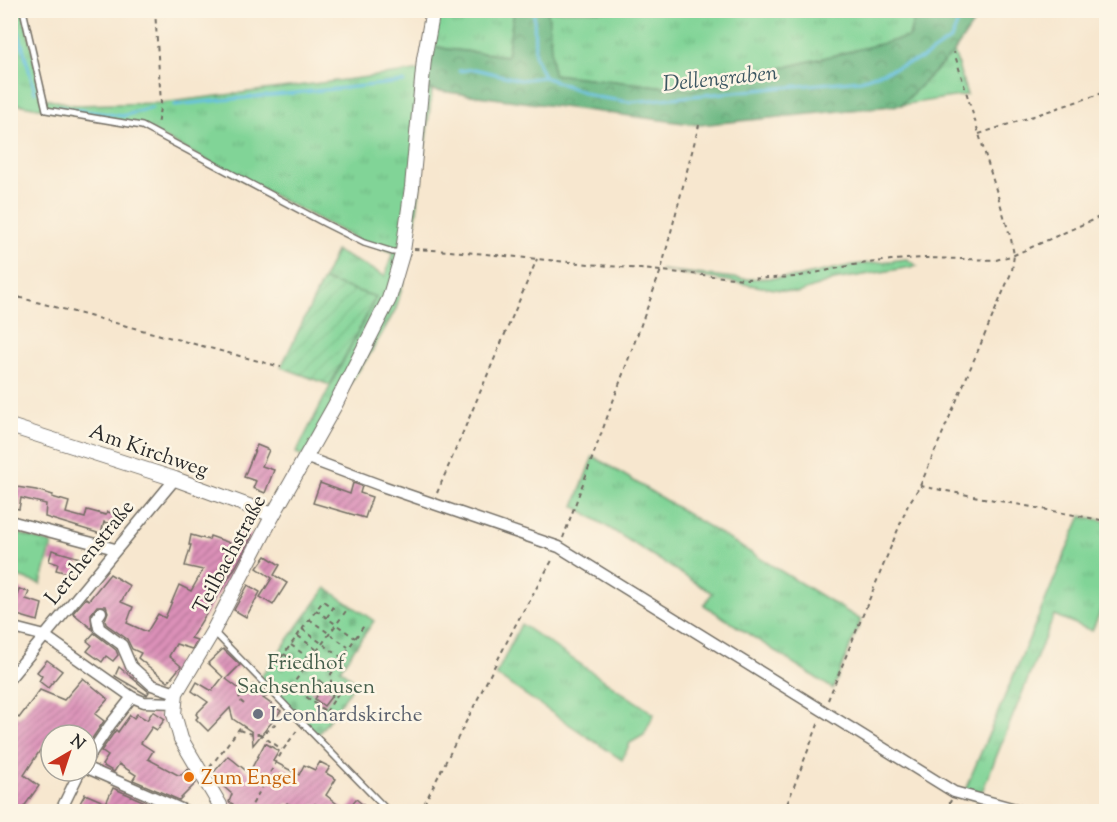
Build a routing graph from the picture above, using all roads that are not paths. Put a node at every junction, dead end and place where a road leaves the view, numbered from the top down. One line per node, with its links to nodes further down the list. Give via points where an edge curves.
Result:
1 (23, 10): 3 (lane, via 46,110 142,126 364,243)
2 (433, 10): 3 (street, Teilbachstraße)
3 (403, 252): 5 (street, Teilbachstraße, via 384,310)
4 (10, 426): 6 (street, Am Kirchweg)
5 (305, 457): 7 (street, Teilbachstraße); 24 (street, via 559,547 954,792)
6 (175, 479): 7 (street, Am Kirchweg); 9 (street, Lerchenstraße)
7 (273, 515): 12 (street, Teilbachstraße)
8 (10, 521): 9 (street)
9 (115, 549): 13 (street, Lerchenstraße)
10 (101, 612): 16 (street, via 97,618 99,628 122,645 131,666 152,685)
11 (10, 627): 13 (street)
12 (213, 631): 16 (street, Teilbachstraße); 23 (lane)
13 (45, 636): 14 (street, Lerchenstraße); 15 (street)
14 (10, 678)
15 (132, 697): 16 (street, via 144,702); 17 (street)
16 (175, 698): 22 (street, via 174,714 181,739 220,805)
17 (99, 741)
18 (99, 773): 21 (street)
19 (74, 783): 20 (street)
20 (60, 812)
21 (188, 812)
22 (220, 812)
23 (389, 812)
24 (1026, 812)

